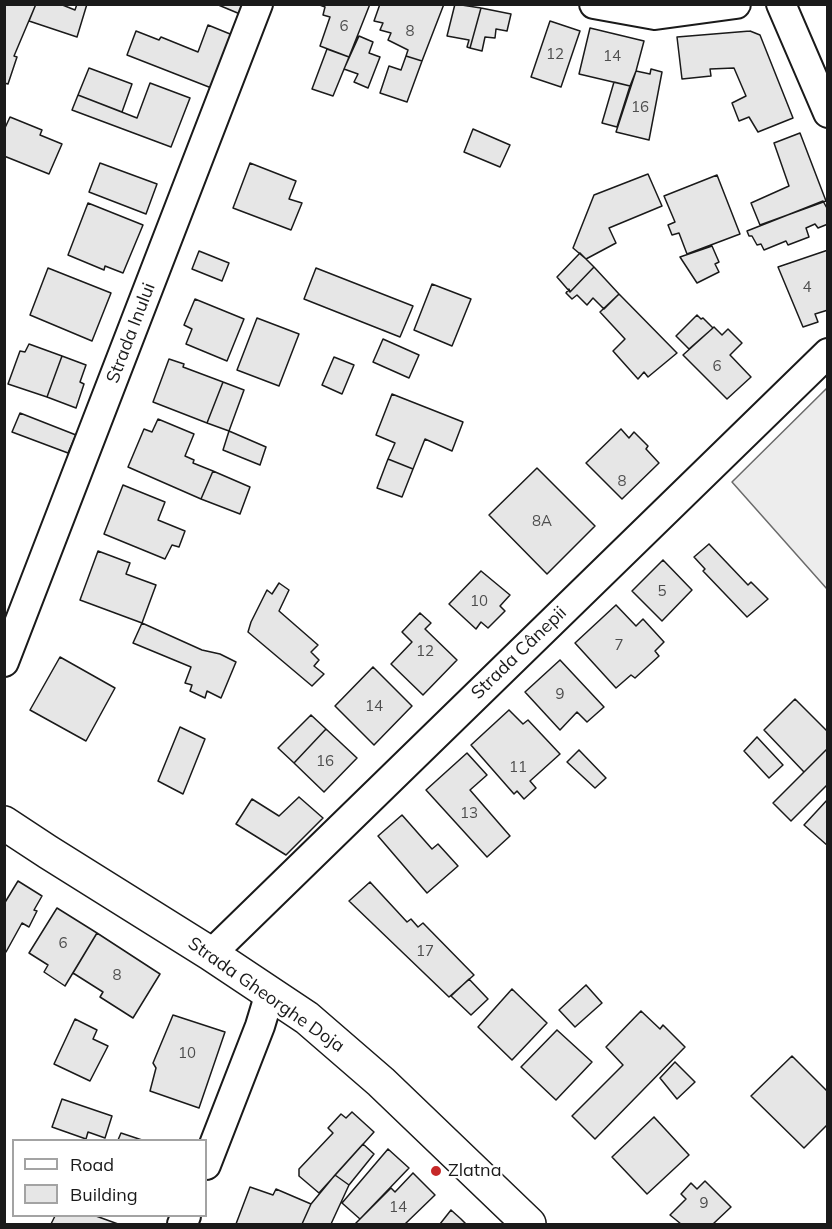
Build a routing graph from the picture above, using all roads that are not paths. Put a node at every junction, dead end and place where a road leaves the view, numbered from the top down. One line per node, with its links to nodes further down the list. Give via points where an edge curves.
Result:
1 (258, 4): 7 (street, Strada Inului)
2 (594, 4): 3 (street, via 655,15)
3 (736, 4)
4 (781, 4): 5 (street)
5 (828, 113)
6 (828, 353): 9 (street, Strada Cânepii)
7 (4, 662)
8 (4, 822): 9 (main road, Strada Gheorghe Doja)
9 (211, 954): 10 (main road, Strada Gheorghe Doja)
10 (270, 993): 11 (street); 12 (main road, Strada Gheorghe Doja, via 341,1046)
11 (207, 1162)
12 (529, 1224)

